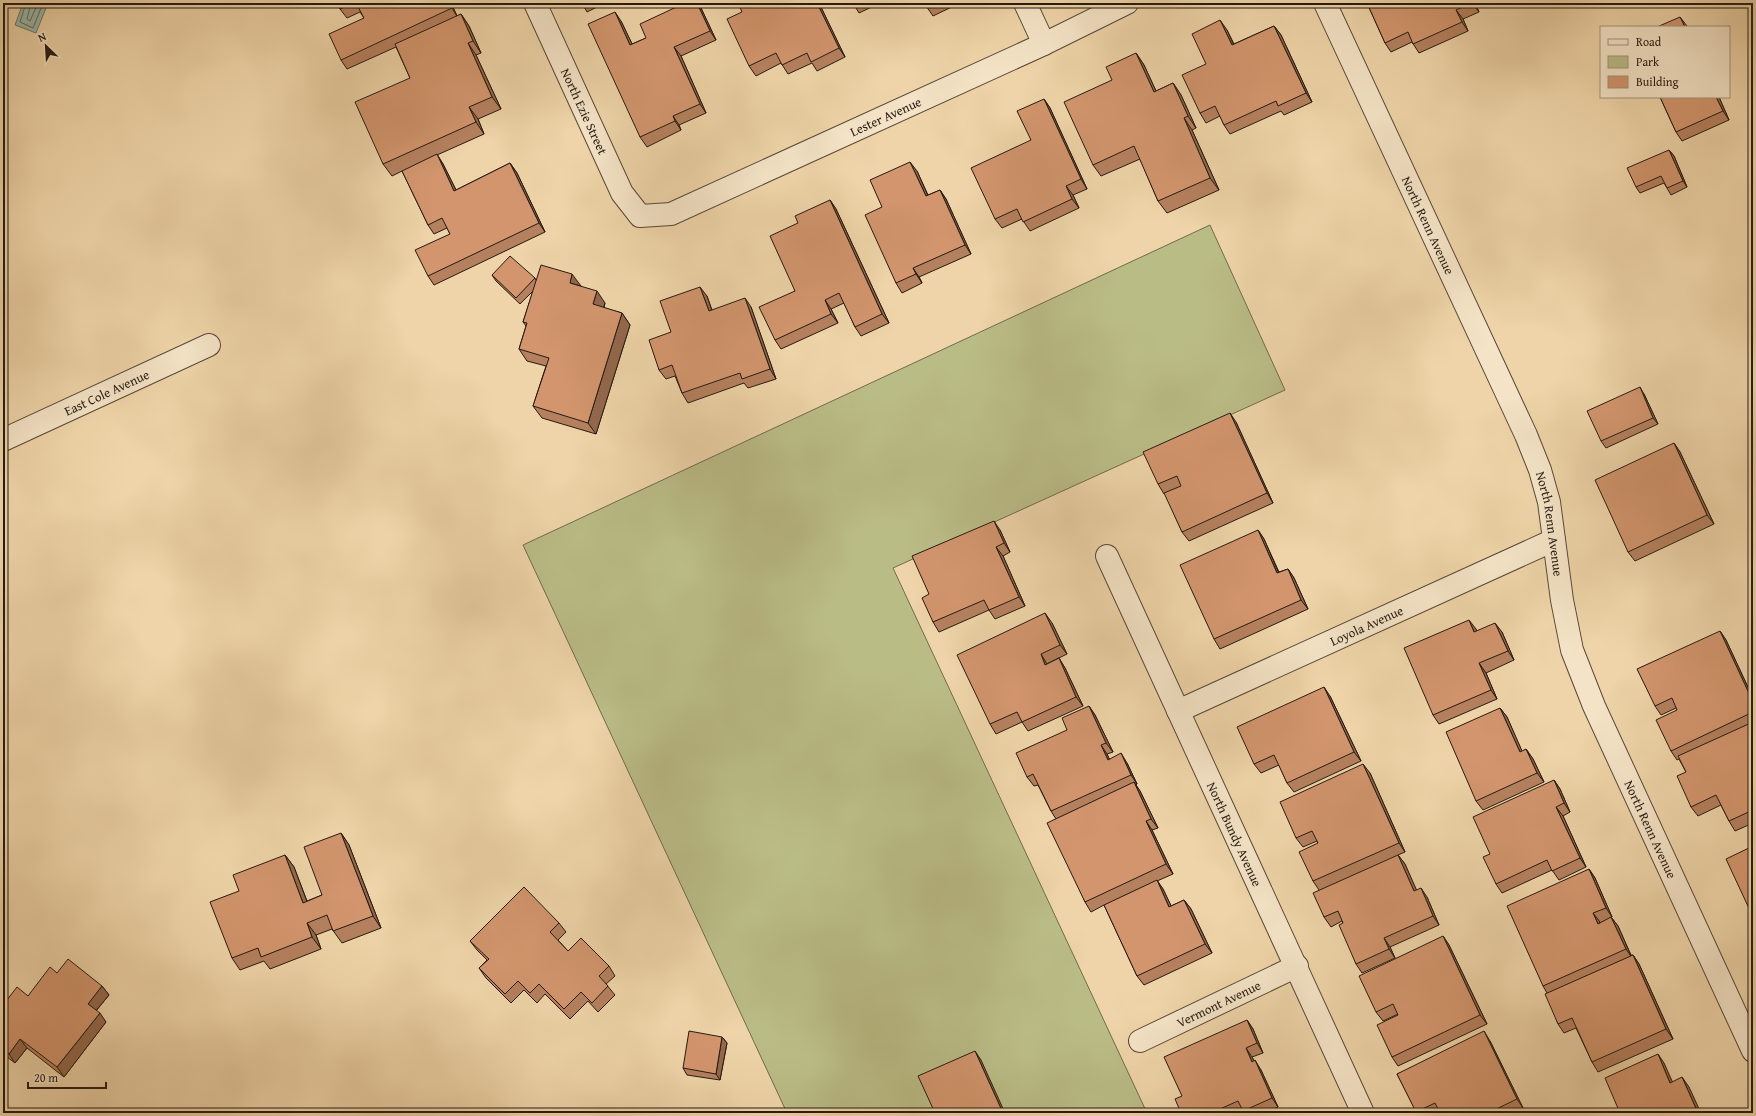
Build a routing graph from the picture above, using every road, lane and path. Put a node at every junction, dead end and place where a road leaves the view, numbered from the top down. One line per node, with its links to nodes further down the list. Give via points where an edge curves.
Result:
1 (535, 3): 6 (street, North Ezie Street, via 622,193)
2 (1025, 3): 5 (street)
3 (1127, 3): 5 (street, Lester Avenue)
4 (1325, 3): 9 (street, North Renn Avenue, via 1526,435 1549,502)
5 (1044, 44): 6 (street, Lester Avenue, via 671,214)
6 (640, 216)
7 (209, 345): 8 (street, East Cole Avenue)
8 (3, 440)
9 (1554, 540): 11 (street, Loyola Avenue); 14 (street, North Renn Avenue, via 1562,600 1575,657 1594,706)
10 (1107, 556): 11 (street, North Bundy Avenue)
11 (1178, 711): 12 (street, North Bundy Avenue)
12 (1296, 966): 13 (street, Vermont Avenue); 15 (street, North Bundy Avenue)
13 (1140, 1041)
14 (1753, 1051)
15 (1363, 1113)

